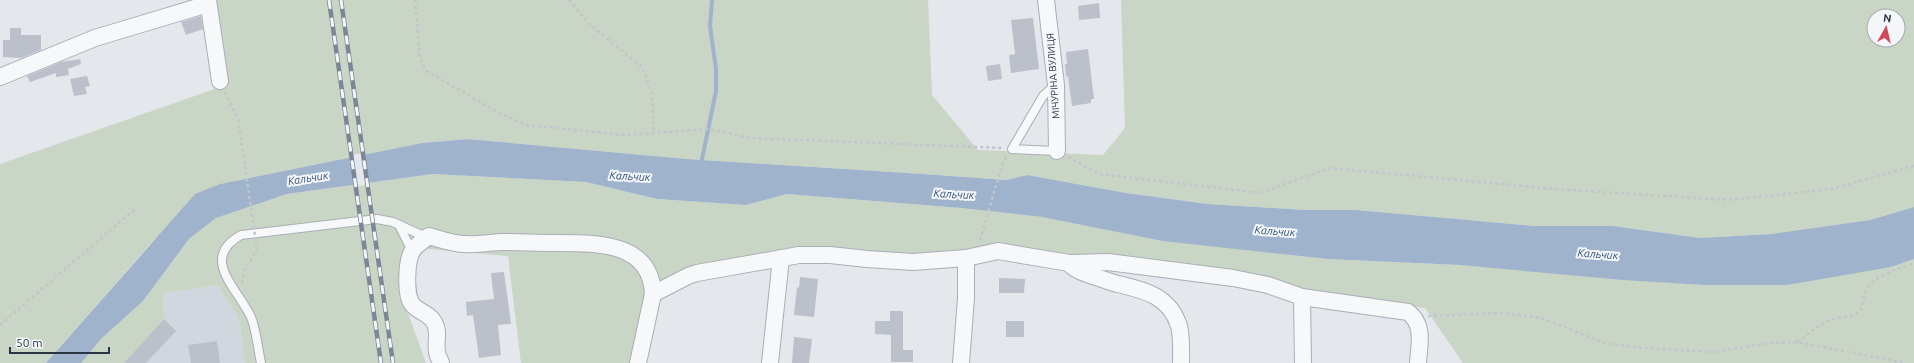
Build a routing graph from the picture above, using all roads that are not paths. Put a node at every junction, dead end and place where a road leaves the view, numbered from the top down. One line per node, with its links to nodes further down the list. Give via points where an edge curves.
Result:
1 (1046, 0): 5 (street, МІЧУРІНА ВУЛИЦЯ)
2 (208, 2): 3 (street, via 95,38); 4 (street)
3 (0, 77)
4 (220, 81)
5 (1056, 85): 6 (street, МІЧУРІНА ВУЛИЦЯ); 6 (lane, via 1043,96 1012,149)
6 (1057, 151)
7 (400, 225): 8 (lane); 9 (lane); 15 (lane, via 377,219 241,234 229,241 222,252 221,266 250,316)
8 (429, 236): 9 (street); 13 (street, via 463,244 581,243 617,248 630,253 644,267 650,276)
9 (412, 251): 16 (street, via 407,278 408,298 434,322 438,335 437,354)
10 (970, 257): 11 (street, via 912,262 830,255); 12 (street, via 998,251); 19 (street)
11 (780, 258): 13 (street, via 688,276); 18 (street)
12 (1069, 263): 14 (street, via 1108,262 1233,278 1268,285); 20 (street, via 1081,271 1147,291 1162,300 1172,311 1179,326)
13 (653, 294): 17 (street)
14 (1302, 297): 21 (street); 22 (street, via 1412,315 1420,335)
15 (261, 363)
16 (441, 363)
17 (638, 363)
18 (770, 363)
19 (961, 363)
20 (1181, 363)
21 (1303, 363)
22 (1418, 363)

